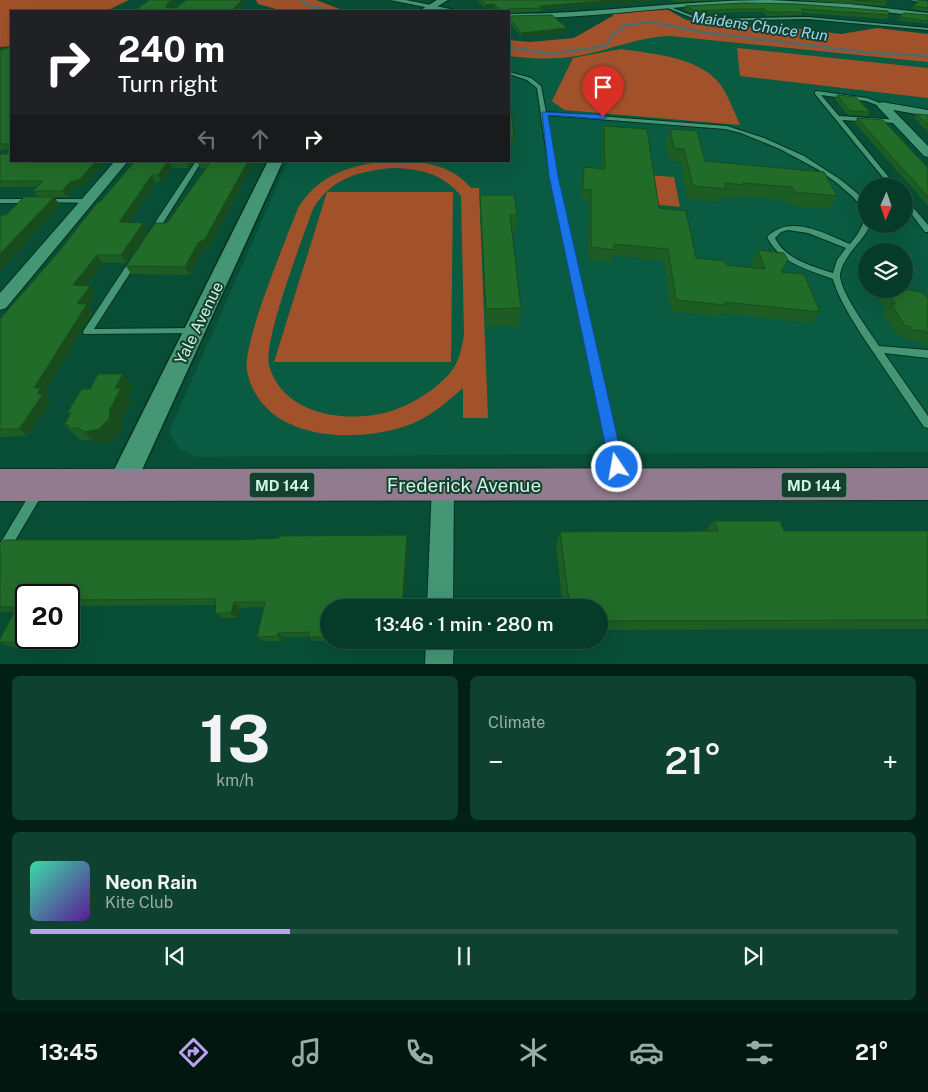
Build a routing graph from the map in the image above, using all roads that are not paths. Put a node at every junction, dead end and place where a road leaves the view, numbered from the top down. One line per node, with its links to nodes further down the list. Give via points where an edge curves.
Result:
1 (394, 0): 7 (street)
2 (444, 0): 7 (street)
3 (898, 0): 9 (street)
4 (913, 0): 5 (lane)
5 (928, 2)
6 (666, 6): 9 (street, via 770,2); 11 (street); 12 (lane, via 700,20 808,18)
7 (427, 9): 8 (street)
8 (442, 10)
9 (896, 11): 10 (street)
10 (928, 15)
11 (510, 16)
12 (928, 29)
13 (510, 73): 15 (lane, via 536,83)
14 (882, 105): 16 (street); 17 (lane, via 817,93); 18 (street)
15 (544, 113): 24 (lane, via 725,126 769,140 835,176); 44 (lane, via 554,176)
16 (928, 113)
17 (837, 118): 18 (lane); 23 (lane)
18 (897, 121): 19 (street)
19 (928, 154)
20 (121, 162): 26 (street)
21 (198, 162): 30 (lane)
22 (276, 162): 35 (street, Yale Avenue)
23 (886, 178)
24 (858, 198)
25 (0, 201): 26 (lane)
26 (88, 201): 34 (street)
27 (913, 211): 28 (lane)
28 (926, 226)
29 (864, 233): 31 (lane)
30 (146, 242)
31 (850, 247): 33 (lane, via 838,266); 33 (lane, via 799,229 776,231 771,237 774,246 782,253)
32 (140, 250): 35 (lane, via 87,332)
33 (836, 277): 36 (lane, via 842,293)
34 (0, 304)
35 (195, 331): 43 (street, Yale Avenue)
36 (878, 349): 37 (lane); 38 (lane)
37 (928, 354)
38 (928, 424)
39 (443, 484): 43 (main road, Frederick Avenue / MD 144); 44 (main road, Frederick Avenue / MD 144); 46 (street)
40 (928, 484): 44 (main road, Frederick Avenue / MD 144)
41 (0, 485): 42 (main road, Frederick Avenue / MD 144)
42 (41, 485): 43 (main road, Frederick Avenue / MD 144); 45 (lane)
43 (121, 485)
44 (621, 485)
45 (0, 555)
46 (440, 599)
47 (440, 649): 48 (street)
48 (439, 664)

